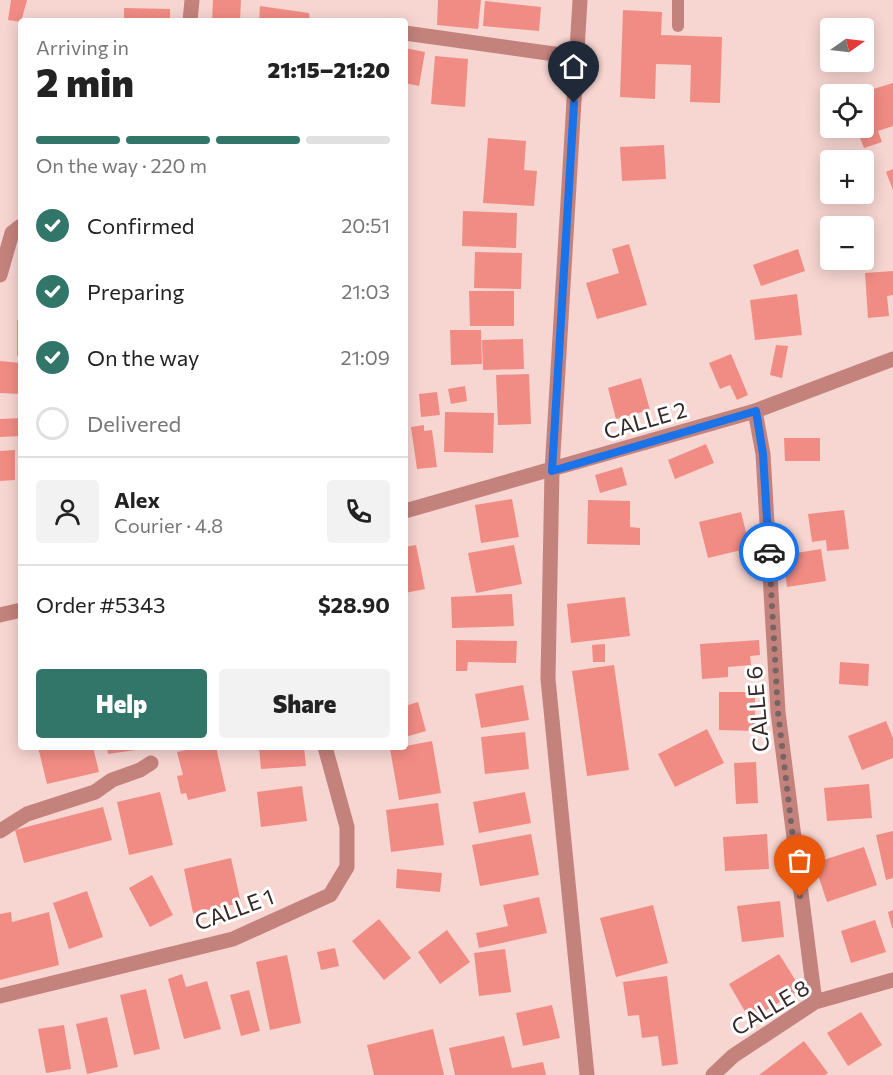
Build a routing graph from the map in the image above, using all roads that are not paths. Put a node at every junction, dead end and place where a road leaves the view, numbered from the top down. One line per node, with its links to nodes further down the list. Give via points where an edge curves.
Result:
1 (192, 0): 4 (street)
2 (580, 0): 7 (street)
3 (678, 0): 5 (lane)
4 (190, 18)
5 (678, 26)
6 (408, 33): 7 (street)
7 (576, 57): 12 (street)
8 (18, 228): 9 (street, via 12,233)
9 (0, 274)
10 (893, 359): 11 (street, CALLE 2)
11 (756, 411): 12 (street, CALLE 2); 21 (street, CALLE 6, via 763,454 778,712)
12 (552, 471): 13 (street, CALLE 2); 22 (street, via 548,679)
13 (408, 510)
14 (18, 611): 15 (street)
15 (0, 615)
16 (326, 750): 20 (street, CALLE 1, via 346,827 347,867 330,895 232,939)
17 (151, 763): 18 (street, via 94,792 27,814)
18 (0, 831)
19 (893, 980): 21 (street, CALLE 8)
20 (0, 996)
21 (815, 1002): 23 (street, CALLE 8, via 733,1056)
22 (587, 1075)
23 (712, 1075)

